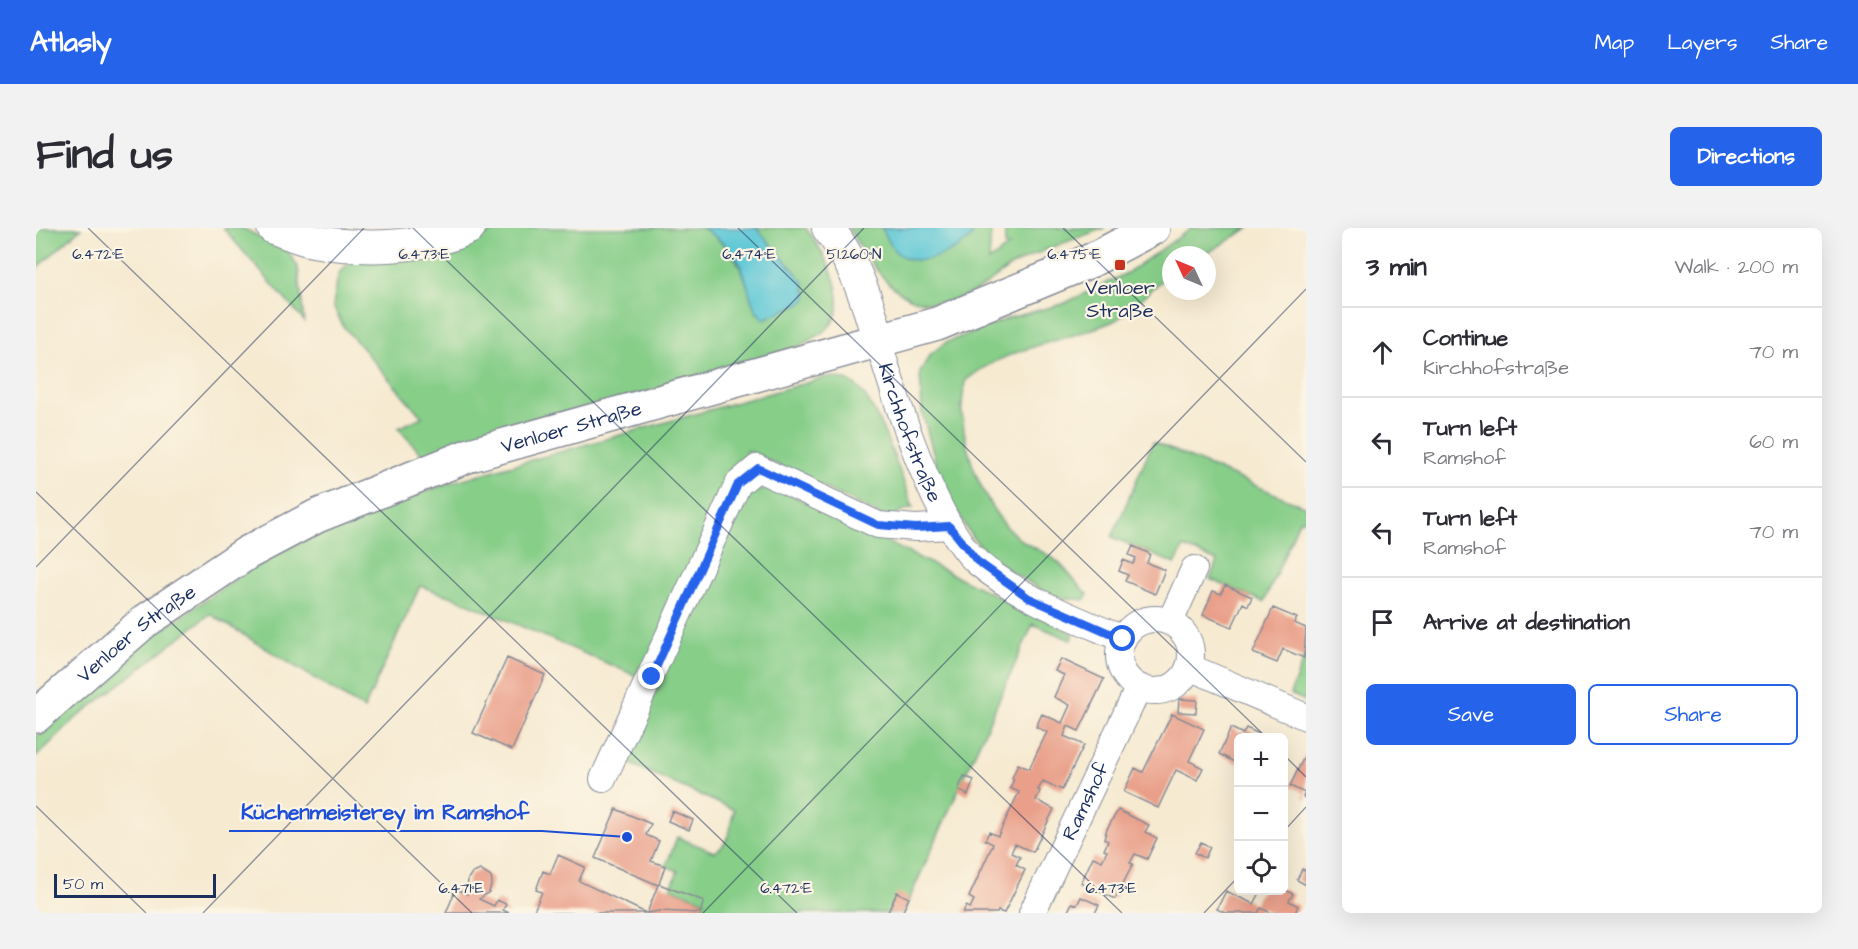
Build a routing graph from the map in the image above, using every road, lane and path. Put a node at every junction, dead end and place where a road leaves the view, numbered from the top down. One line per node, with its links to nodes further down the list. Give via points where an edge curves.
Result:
1 (273, 228): 2 (street, via 312,241 377,248 453,235)
2 (469, 228)
3 (828, 228): 5 (street, via 842,246 865,295)
4 (1153, 228): 5 (main road, Venloer Straße, via 1092,260 973,311)
5 (878, 340): 6 (street, Kirchhofstraße, via 891,383); 12 (main road, Venloer Straße, via 471,455 317,516 247,553 144,622)
6 (949, 526): 9 (street, Kirchhofstraße, via 977,561 1029,598); 14 (street, via 878,525 758,468 738,484)
7 (1194, 568): 8 (street)
8 (1170, 622): 9 (street, via 1141,622); 10 (street, via 1186,636 1190,646)
9 (1123, 639): 11 (street, via 1119,650 1123,672)
10 (1189, 667): 11 (street, via 1174,686 1151,691); 13 (street)
11 (1139, 687): 15 (street, Ramshof)
12 (36, 716)
13 (1306, 717)
14 (603, 779)
15 (1032, 913)

